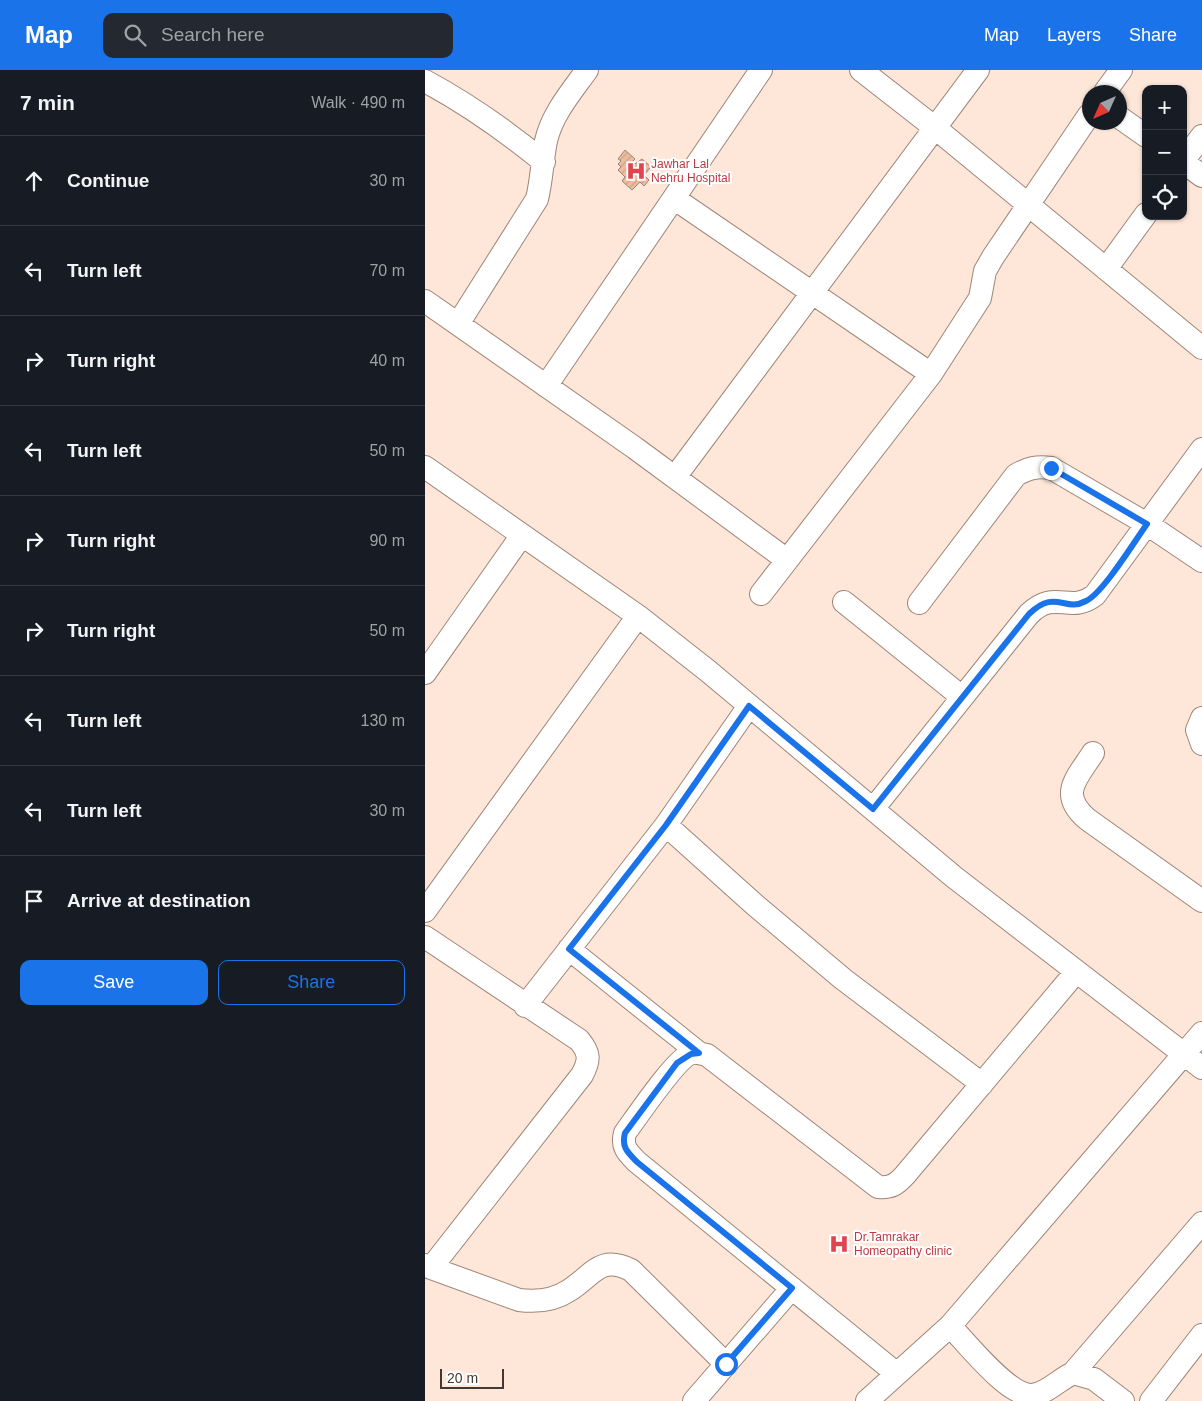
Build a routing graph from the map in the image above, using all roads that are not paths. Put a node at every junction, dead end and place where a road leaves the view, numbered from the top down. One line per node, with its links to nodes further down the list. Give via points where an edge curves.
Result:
1 (587, 70): 14 (street, via 553,124)
2 (761, 70): 17 (street)
3 (861, 70): 10 (street)
4 (978, 70): 10 (street)
5 (1121, 70): 7 (street)
6 (425, 81): 14 (street, via 506,130)
7 (1110, 85)
8 (1127, 123): 11 (street)
9 (1082, 125): 18 (street)
10 (934, 127): 18 (street); 21 (street)
11 (1142, 133)
12 (1202, 136): 13 (street)
13 (1187, 157)
14 (544, 162): 23 (street, via 537,199)
15 (1187, 165): 16 (street)
16 (1202, 176)
17 (675, 199): 21 (street); 26 (street)
18 (1027, 204): 20 (street); 25 (street, via 985,271 980,298 971,314)
19 (1142, 220): 20 (street)
20 (1106, 269): 24 (street)
21 (812, 292): 25 (street); 29 (street)
22 (425, 301): 23 (street)
23 (458, 324): 26 (street)
24 (1202, 348)
25 (931, 374): 32 (street)
26 (546, 386): 29 (street)
27 (1202, 449): 30 (street)
28 (425, 467): 31 (street)
29 (675, 478): 32 (street)
30 (1147, 524): 33 (street); 36 (street, via 1051,468 1027,468 1016,475); 39 (street, via 1095,595 1078,604 1054,600 1037,606)
31 (522, 535): 37 (street); 38 (street)
32 (787, 560): 34 (street)
33 (1202, 561)
34 (761, 594)
35 (844, 602): 39 (street)
36 (919, 604)
37 (638, 616): 40 (street); 47 (street)
38 (425, 673)
39 (962, 696): 44 (street)
40 (749, 706): 44 (street); 45 (street)
41 (1202, 718): 42 (street, via 1197,730)
42 (1202, 744)
43 (1093, 753): 46 (street, via 1073,785 1071,793 1075,806 1087,819)
44 (873, 809): 50 (street)
45 (666, 825): 49 (street); 55 (street, via 843,979)
46 (1202, 901)
47 (425, 911)
48 (425, 937): 51 (street)
49 (569, 949): 51 (street); 53 (street)
50 (1076, 972): 54 (street); 55 (street)
51 (525, 1006): 57 (street, via 579,1040 589,1054 589,1063 503,1178)
52 (1202, 1033): 54 (street)
53 (699, 1053): 55 (street, via 707,1055 878,1187 895,1185); 58 (street, via 677,1063 625,1133 625,1148 637,1162)
54 (1193, 1061): 59 (street)
55 (981, 1084)
56 (1202, 1223): 62 (street)
57 (428, 1267): 61 (street, via 519,1300 534,1302 567,1292 599,1266 618,1263 631,1270)
58 (792, 1288): 61 (street); 63 (street)
59 (950, 1326): 62 (street, via 1020,1393 1032,1395 1043,1392); 63 (street)
60 (1202, 1335): 67 (street)
61 (726, 1364): 64 (street)
62 (1073, 1373): 66 (street, via 1094,1379)
63 (897, 1374): 65 (street)
64 (695, 1401)
65 (867, 1401)
66 (1123, 1401)
67 (1151, 1401)

